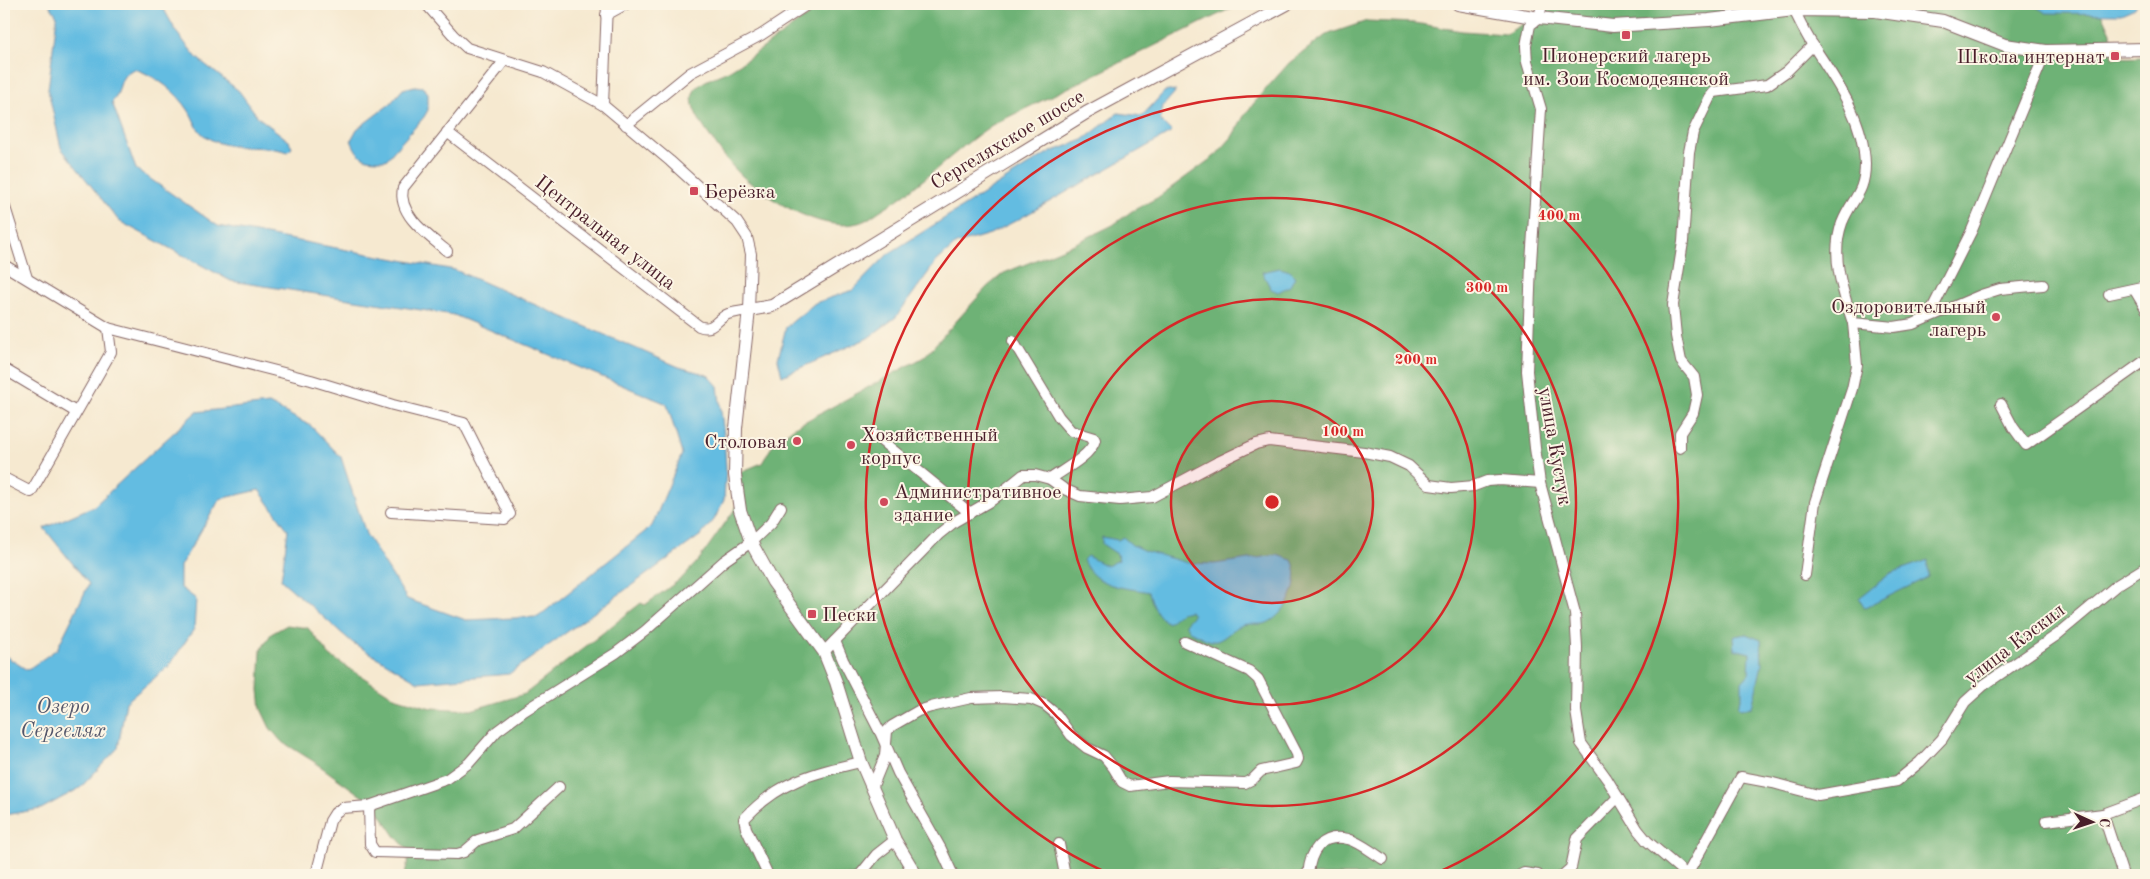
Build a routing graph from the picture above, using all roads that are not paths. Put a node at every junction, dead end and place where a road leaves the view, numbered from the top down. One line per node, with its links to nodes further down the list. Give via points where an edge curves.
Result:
1 (426, 4): 14 (street, via 467,48)
2 (607, 4): 9 (street)
3 (626, 4): 9 (street)
4 (808, 4): 16 (street, via 761,35 690,73)
5 (1288, 4): 27 (main road, Сергеляхское шоссе, via 1086,113 772,306)
6 (1458, 4): 10 (main road)
7 (1542, 4): 10 (street, улица Кустук)
8 (1794, 10): 10 (main road, via 1700,21 1613,26); 11 (street); 13 (main road, via 1875,11 1943,21 2005,45)
9 (606, 15): 15 (street)
10 (1539, 18): 40 (street, улица Кустук, via 1530,26 1526,46 1527,62 1541,109 1527,371)
11 (1813, 46): 29 (street, via 1855,118 1865,162 1864,184 1842,225 1838,240 1841,287); 37 (street, via 1787,72 1767,85 1714,92 1693,132 1683,242 1673,305 1681,360 1694,377 1697,395 1693,413 1680,433)
12 (2146, 49): 13 (main road)
13 (2046, 51): 28 (street, via 1972,230)
14 (506, 60): 15 (street, via 542,72); 17 (street)
15 (602, 105): 16 (street)
16 (626, 125): 27 (street, via 670,161 748,236 751,254)
17 (447, 132): 19 (street, via 403,188 401,196 409,215); 27 (street, Центральная улица, via 699,326 712,327 728,314)
18 (4, 204): 21 (street)
19 (447, 251)
20 (4, 265): 21 (street)
21 (27, 278): 30 (street)
22 (2043, 285): 28 (street, via 2000,289)
23 (2146, 286): 24 (street)
24 (2134, 290): 25 (street); 26 (street)
25 (2109, 294)
26 (2146, 309)
27 (749, 310): 44 (main road, via 736,428 735,475 740,510)
28 (1928, 317): 29 (street, via 1894,327)
29 (1853, 323): 46 (street, via 1857,365 1815,502)
30 (108, 328): 35 (street, via 111,352); 42 (street, via 311,380 464,424 510,514 505,519)
31 (1013, 342): 39 (street, via 1059,417 1072,431 1095,440 1076,462)
32 (2146, 360): 34 (street, via 2026,445)
33 (4, 369): 35 (street)
34 (2001, 404)
35 (76, 412): 38 (street, via 32,492)
36 (873, 434): 43 (street)
37 (1680, 448)
38 (4, 478)
39 (1050, 479): 40 (street, via 1080,496 1120,500 1152,497 1216,462 1269,441 1390,457 1409,466 1428,485 1451,488 1500,480); 43 (street, via 1035,474 1023,476)
40 (1540, 483): 54 (street, улица Кустук, via 1575,613 1578,647 1576,711 1581,743)
41 (781, 507): 44 (street, via 771,523)
42 (391, 512)
43 (970, 513): 47 (street, via 940,534)
44 (751, 542): 49 (main road, via 773,582); 56 (street, via 724,561 646,631 497,731 468,763 447,779)
45 (2146, 568): 72 (street, улица Кэскил, via 2117,585 2057,635 1984,685 1965,702 1942,739 1897,781 1818,796 1741,777)
46 (1805, 575)
47 (835, 641): 49 (street); 50 (street)
48 (1185, 642): 50 (street, via 1249,671 1258,679 1297,754 1296,763 1261,771 1245,783 1169,781 1130,786 1122,782 1104,756 1071,735 1045,705 1031,699 1002,697 971,698 918,711 887,731)
49 (824, 652): 51 (main road)
50 (885, 744): 53 (street, via 885,756); 66 (street)
51 (861, 762): 53 (main road); 63 (street, via 792,781 771,794 744,819)
52 (559, 787): 56 (street, via 513,829 478,840 464,852 456,854 375,852 370,844)
53 (872, 788): 59 (main road)
54 (1618, 797): 71 (street, via 1577,839 1571,868); 72 (street, улица Кустук, via 1647,841)
55 (2146, 798): 57 (street)
56 (369, 806): 62 (street, via 342,808 335,813)
57 (2103, 814): 58 (street); 73 (street)
58 (2046, 821)
59 (895, 840): 64 (street, via 876,855); 65 (main road)
60 (1059, 844): 67 (street)
61 (1384, 858): 68 (street, via 1350,839 1332,838 1318,846 1309,859)
62 (316, 875)
63 (768, 875)
64 (860, 875)
65 (916, 875)
66 (953, 875)
67 (1065, 875)
68 (1308, 875)
69 (1520, 875): 70 (street)
70 (1538, 875)
71 (1563, 875)
72 (1687, 875)
73 (2123, 875)

